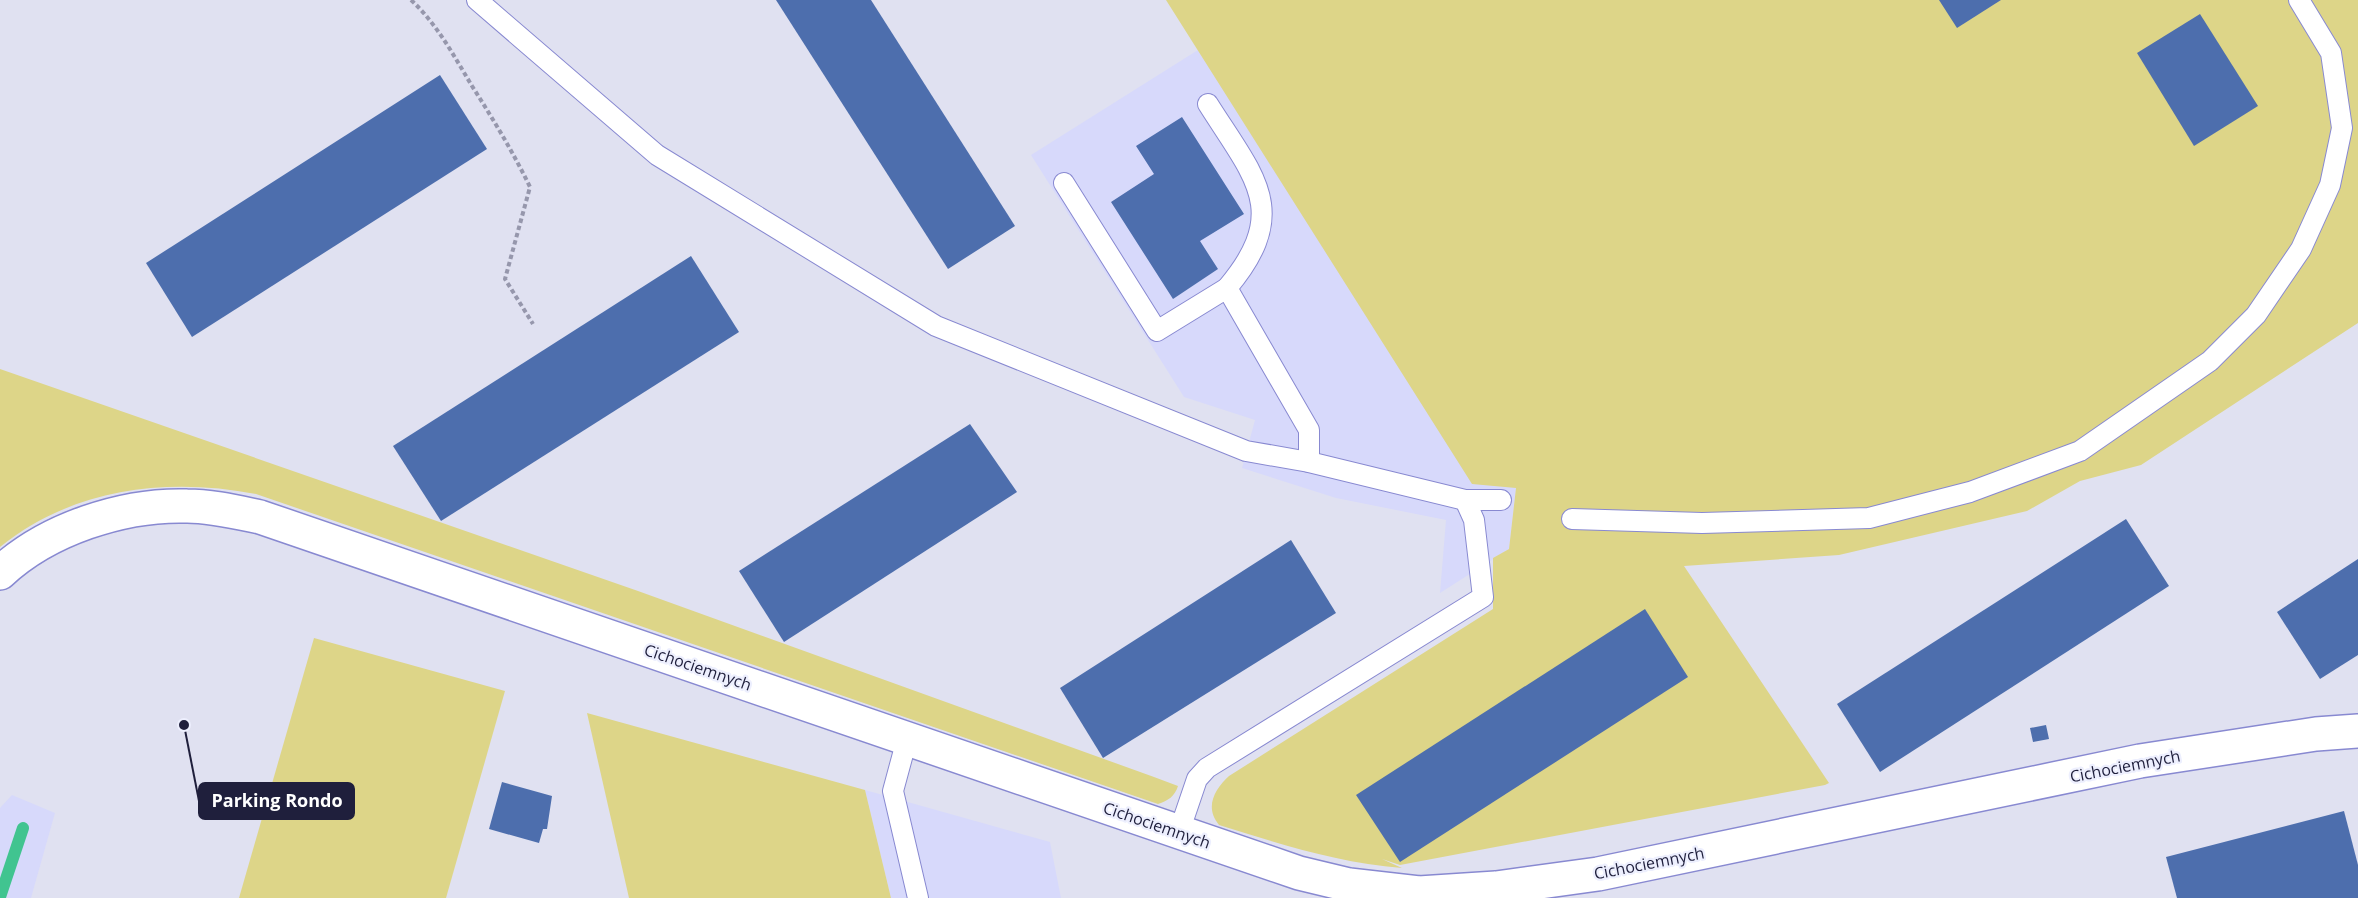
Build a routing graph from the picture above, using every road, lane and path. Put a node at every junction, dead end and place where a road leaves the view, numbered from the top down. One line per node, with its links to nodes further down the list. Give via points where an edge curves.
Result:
1 (411, 0): 7 (path, via 447,44 530,187 505,279)
2 (477, 0): 8 (lane, via 657,155 936,326 1237,448)
3 (2299, 0): 11 (lane, via 2331,53 2342,128 2330,185 2301,249 2256,315 2210,361 2080,451 1970,492 1869,518 1702,523)
4 (1208, 104): 6 (lane, via 1252,173 1263,220 1248,261)
5 (1064, 183): 6 (lane, via 1157,331)
6 (1227, 288): 8 (lane, via 1309,430)
7 (533, 324)
8 (1309, 462): 9 (lane)
9 (1465, 500): 10 (lane); 15 (lane, via 1474,520 1483,597 1207,768 1197,778)
10 (1501, 500)
11 (1572, 519)
12 (0, 573): 14 (street, Cichociemnych, via 35,546 105,518 188,506 228,510 260,517)
13 (2358, 730): 15 (street, Cichociemnych, via 2140,761 1598,874 1496,888 1419,893 1349,885 1299,873)
14 (907, 739): 15 (street, Cichociemnych); 16 (lane, via 893,791)
15 (1179, 832)
16 (918, 898)

